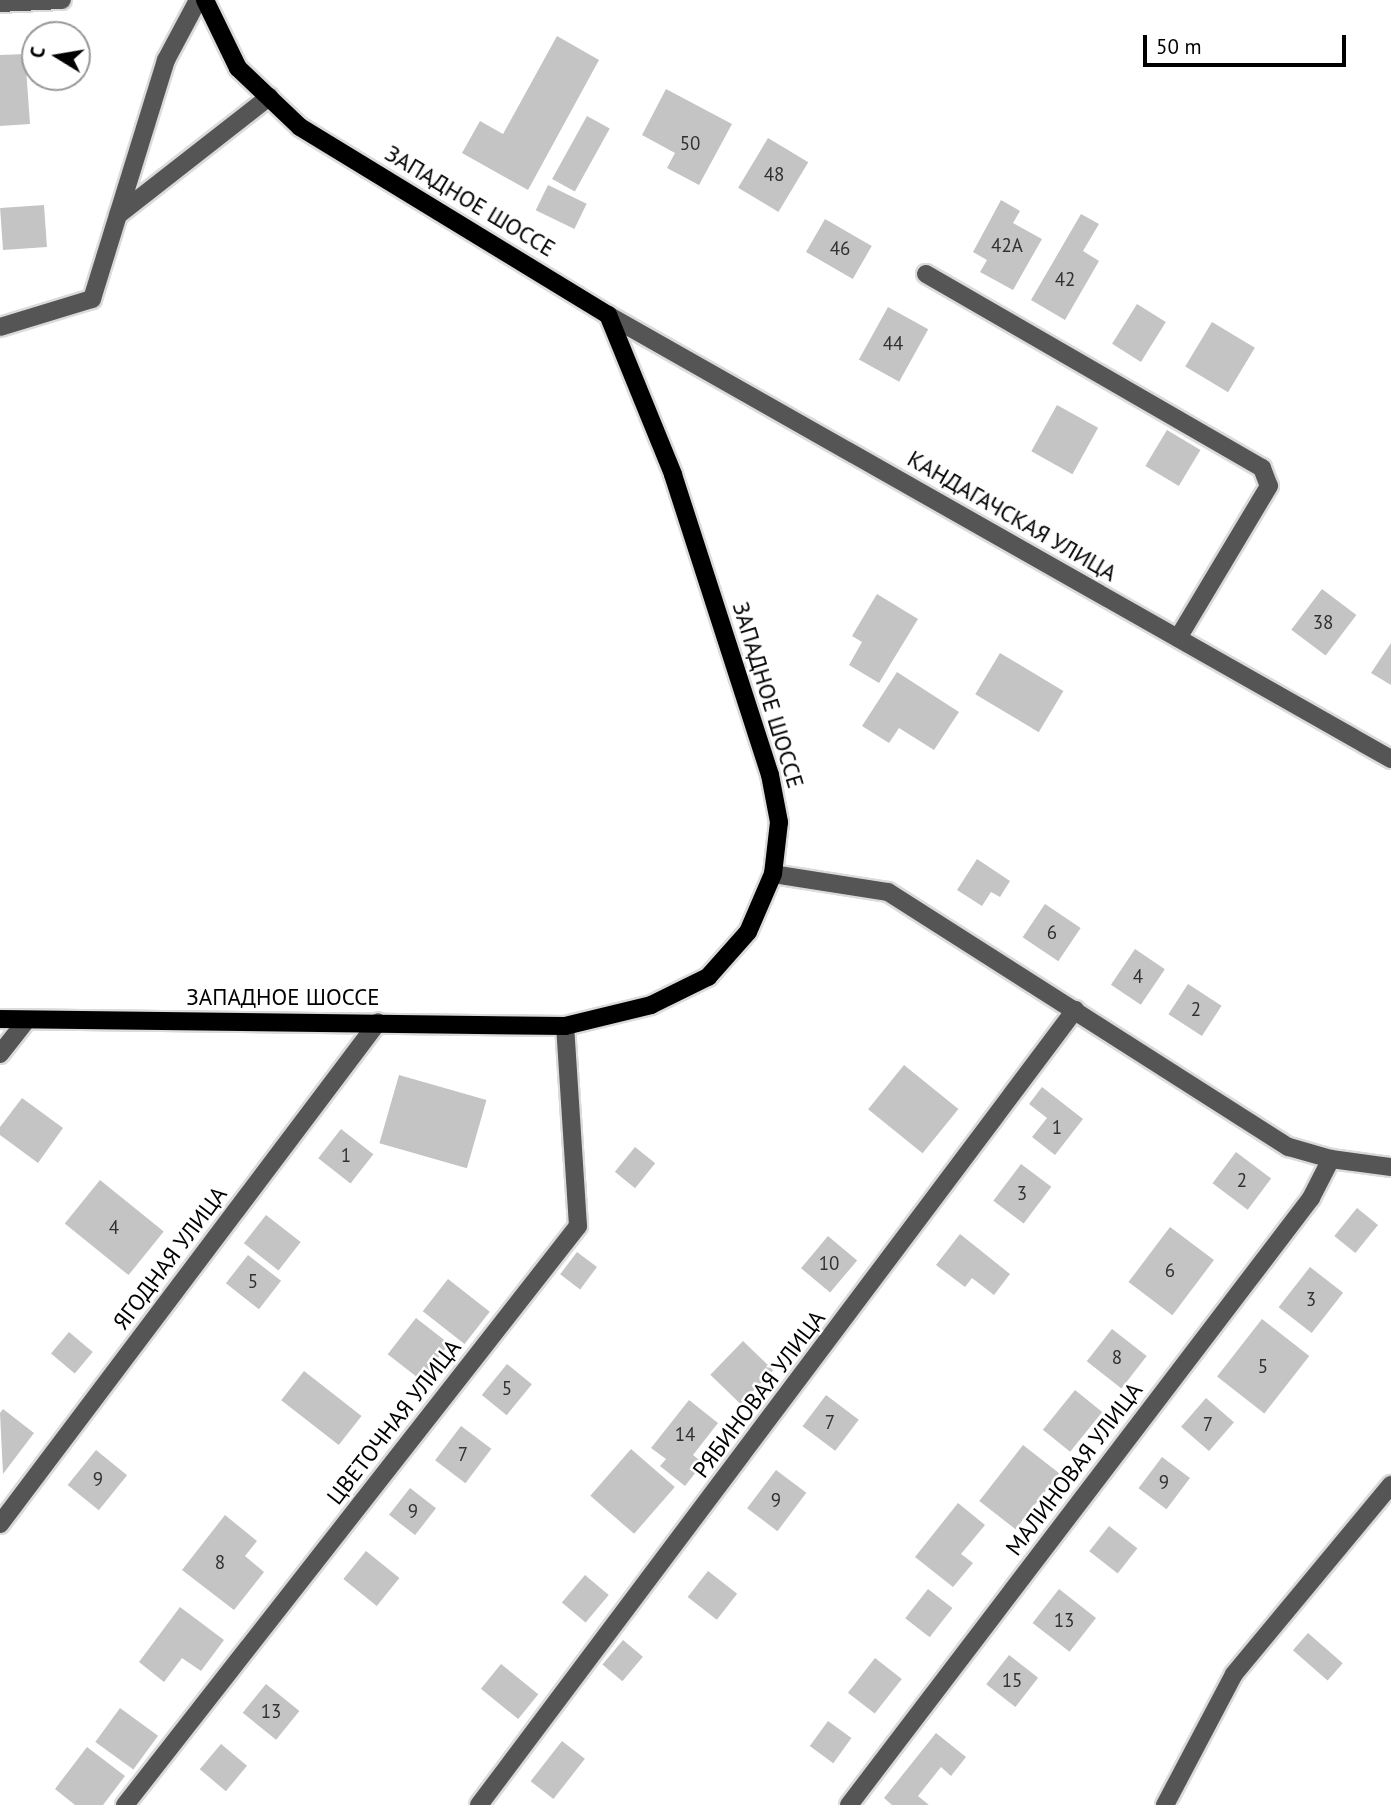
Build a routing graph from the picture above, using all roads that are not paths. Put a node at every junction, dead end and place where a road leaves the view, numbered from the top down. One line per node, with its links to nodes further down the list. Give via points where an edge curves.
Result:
1 (62, 0): 4 (street)
2 (198, 0): 6 (street, via 166,60)
3 (205, 0): 5 (main road, ЗАПАДНОЕ ШОССЕ, via 238,68)
4 (0, 3)
5 (269, 97): 6 (street); 8 (main road, ЗАПАДНОЕ ШОССЕ, via 300,127)
6 (118, 215): 9 (street, via 92,299)
7 (926, 274): 10 (street, via 1262,468 1269,486)
8 (608, 315): 10 (street, КАНДАГАЧСКАЯ УЛИЦА); 12 (main road, ЗАПАДНОЕ ШОССЕ, via 673,474 770,775 779,822)
9 (0, 327)
10 (1178, 638): 11 (street, КАНДАГАЧСКАЯ УЛИЦА)
11 (1391, 759)
12 (773, 874): 13 (street, via 888,892); 17 (main road, ЗАПАДНОЕ ШОССЕ, via 748,932 708,977 651,1005)
13 (1074, 1010): 19 (street, via 1289,1147); 24 (street, РЯБИНОВАЯ УЛИЦА)
14 (0, 1019): 15 (main road, ЗАПАДНОЕ ШОССЕ)
15 (26, 1021): 16 (main road, ЗАПАДНОЕ ШОССЕ); 18 (street)
16 (378, 1022): 17 (main road, ЗАПАДНОЕ ШОССЕ); 22 (street, ЯГОДНАЯ УЛИЦА)
17 (565, 1026): 23 (street, ЦВЕТОЧНАЯ УЛИЦА, via 578,1226)
18 (0, 1054)
19 (1331, 1159): 20 (street); 25 (street, МАЛИНОВАЯ УЛИЦА, via 1311,1198)
20 (1391, 1167)
21 (1391, 1485): 26 (street, via 1234,1674)
22 (0, 1524)
23 (125, 1805)
24 (480, 1805)
25 (849, 1805)
26 (1165, 1805)

